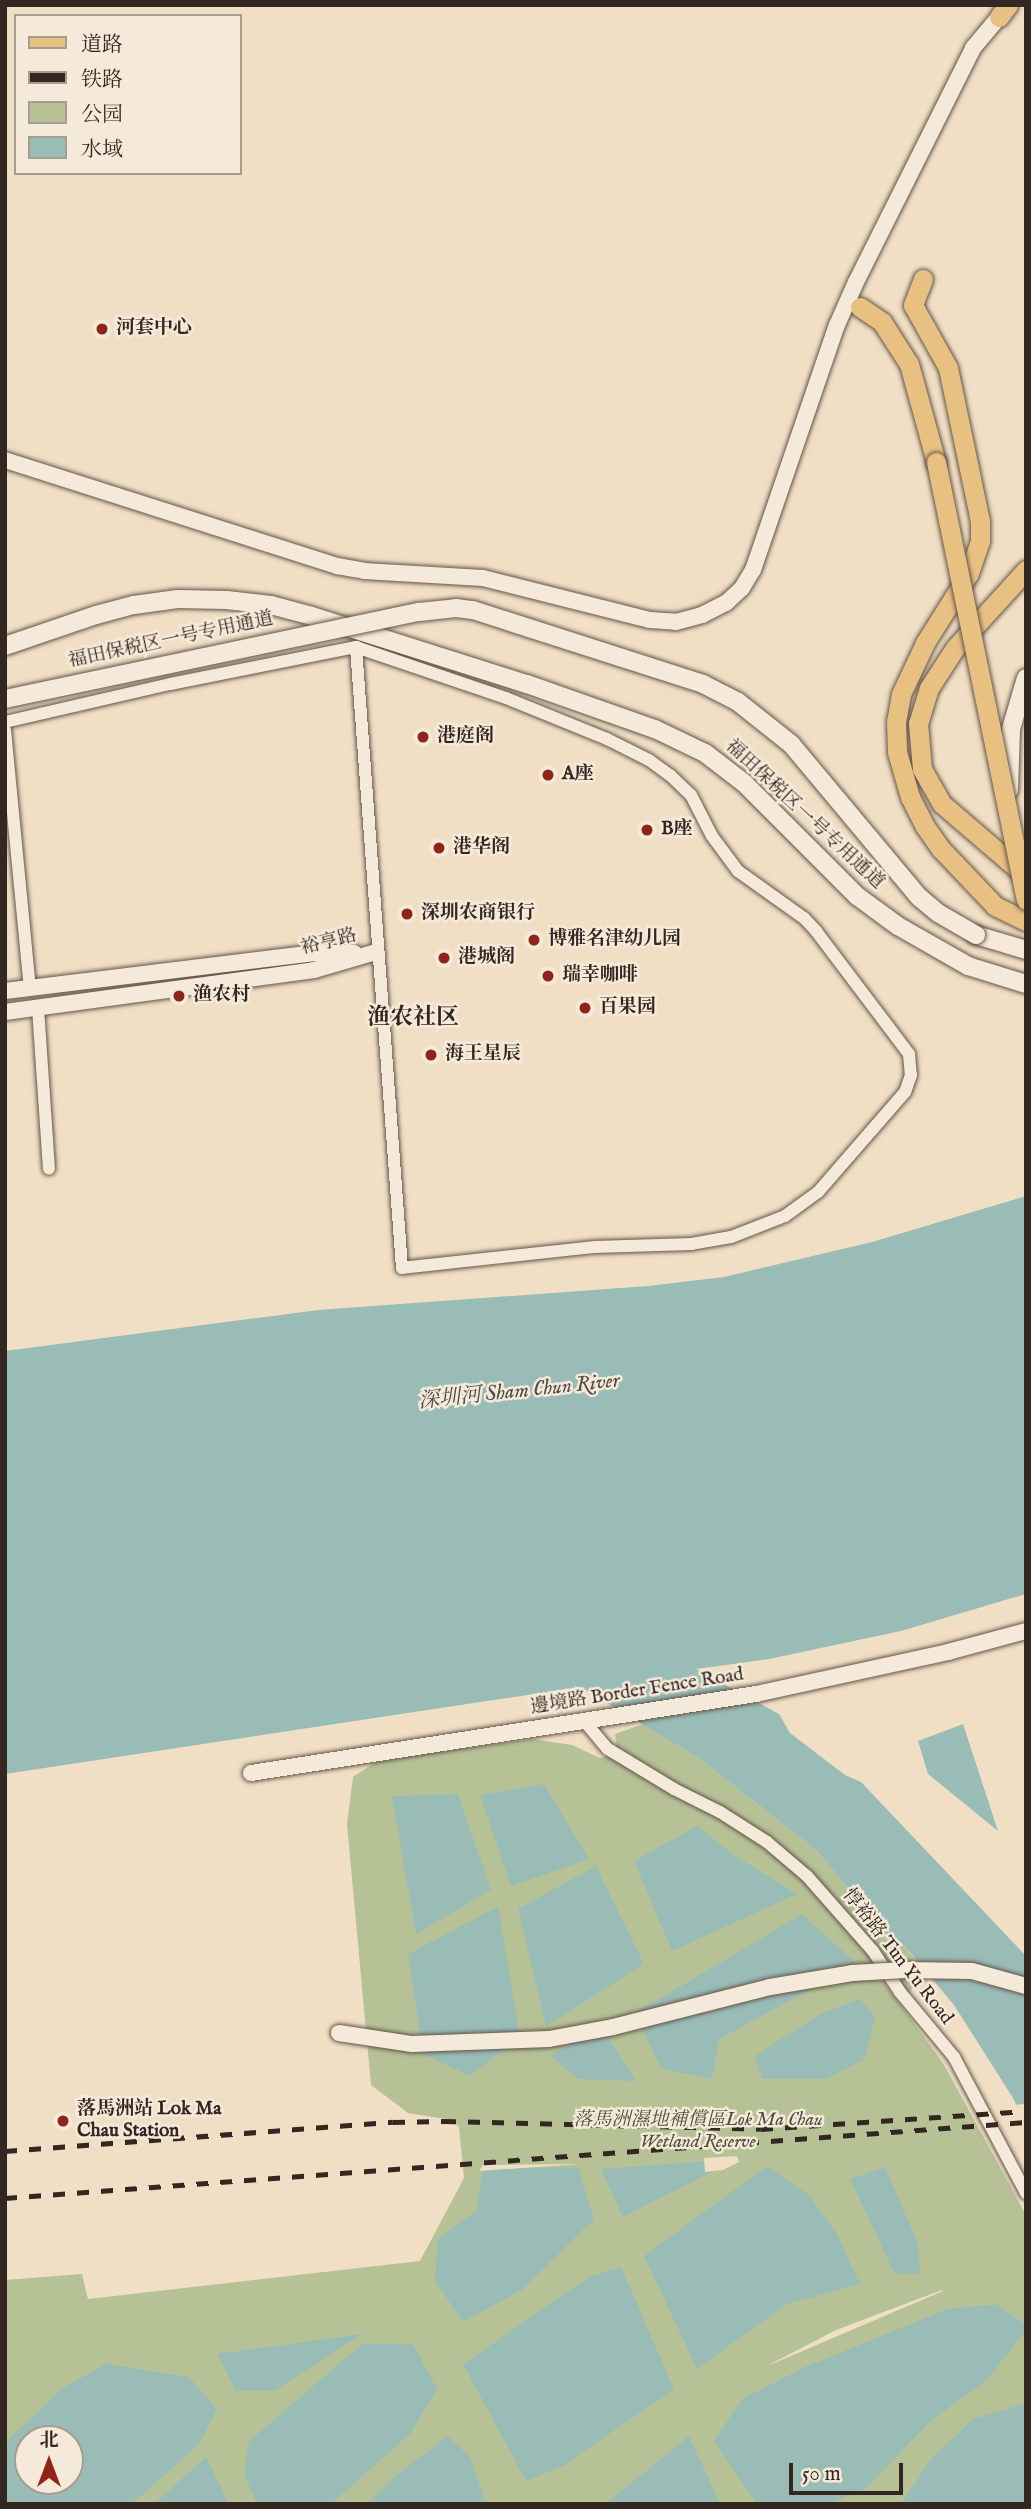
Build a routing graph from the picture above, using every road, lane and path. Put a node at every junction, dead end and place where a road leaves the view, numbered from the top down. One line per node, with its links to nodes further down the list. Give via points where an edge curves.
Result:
1 (1003, 11): 4 (street, via 973,48 842,314 753,569 726,603 702,615 676,622 650,621 483,578 337,566)
2 (923, 279): 17 (main road, via 913,305 948,368 980,541 969,573 906,679 895,721 897,752 910,797 941,849 995,906)
3 (860, 307): 13 (main road, bridge, via 882,322 909,364 936,462)
4 (5, 460)
5 (1026, 570): 12 (main road, via 955,648 921,706 922,769)
6 (5, 646): 20 (main road, 福田保税区一号专用通道, via 96,615 178,599 227,600 312,616 527,684 705,753 744,783 857,896 898,926 968,966)
7 (356, 647): 10 (street); 19 (street); 19 (street, via 607,738 670,775 691,795 712,836 738,871 816,931 896,1033 909,1054 911,1075 905,1092 818,1192 785,1216 732,1237 402,1268)
8 (1026, 678): 13 (main road, bridge, via 1011,729)
9 (5, 699): 18 (main road, 福田保税区一号专用通道, bridge, via 419,612 473,610 703,684 738,702 791,744 919,897 976,935)
10 (5, 722)
11 (5, 730): 21 (street)
12 (957, 820): 14 (main road); 15 (main road)
13 (1013, 839): 16 (main road, bridge)
14 (1026, 855)
15 (1026, 876)
16 (1026, 900)
17 (1026, 921)
18 (1026, 950)
19 (376, 953): 21 (street, 裕亨路, via 315,953); 23 (street, 裕亨路, via 314,970)
20 (1026, 984)
21 (30, 988): 22 (street, 裕亨路)
22 (5, 991)
23 (38, 1008): 24 (street, 裕亨路); 25 (street)
24 (5, 1012)
25 (49, 1169)
26 (1026, 1631): 27 (street, 邊境路 Border Fence Road, via 756,1694)
27 (584, 1722): 28 (street, 邊境路 Border Fence Road); 31 (street, 惇裕路 Tun Yu Road, via 608,1749 767,1842 807,1875 873,1951 954,2057)
28 (251, 1773)
29 (1026, 1986): 30 (street, bridge, via 951,1969 892,1970 770,1987 549,2039 412,2044)
30 (339, 2034)
31 (1026, 2193)

